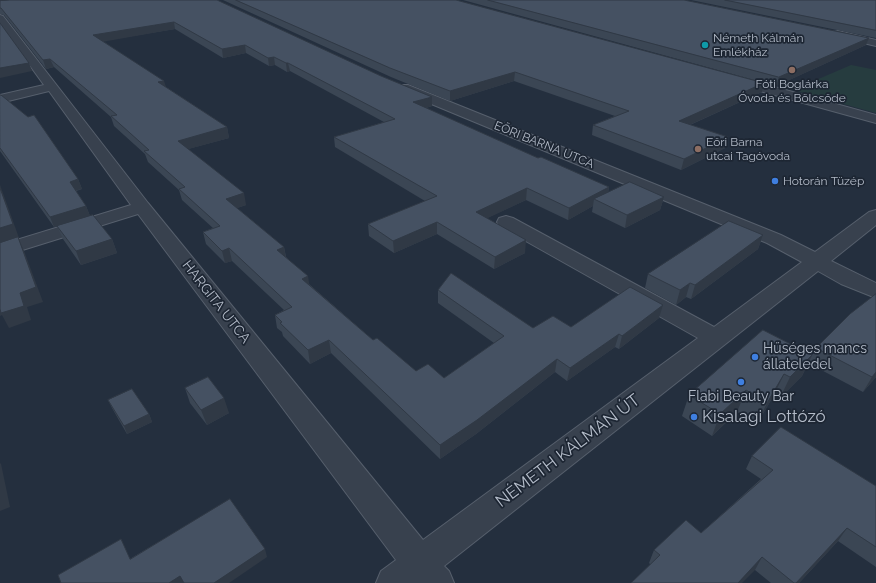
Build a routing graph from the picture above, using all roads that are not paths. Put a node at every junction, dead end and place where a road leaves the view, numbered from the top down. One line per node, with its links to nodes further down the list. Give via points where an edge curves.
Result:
1 (1, 21): 6 (street, HARGITA UTCA)
2 (826, 32): 3 (street)
3 (876, 43)
4 (725, 77): 8 (street)
5 (394, 84): 13 (street, EŐRI BARNA UTCA, via 774,239)
6 (51, 87): 7 (street); 9 (street, HARGITA UTCA)
7 (0, 99)
8 (876, 119)
9 (142, 207): 12 (street); 16 (street, HARGITA UTCA, via 369,500)
10 (876, 216): 13 (street, NÉMETH KÁLMÁN ÚT)
11 (506, 222): 15 (street)
12 (0, 251)
13 (817, 261): 14 (street, EŐRI BARNA UTCA); 15 (street, NÉMETH KÁLMÁN ÚT)
14 (876, 291)
15 (716, 338): 16 (street, NÉMETH KÁLMÁN ÚT)
16 (417, 577)

